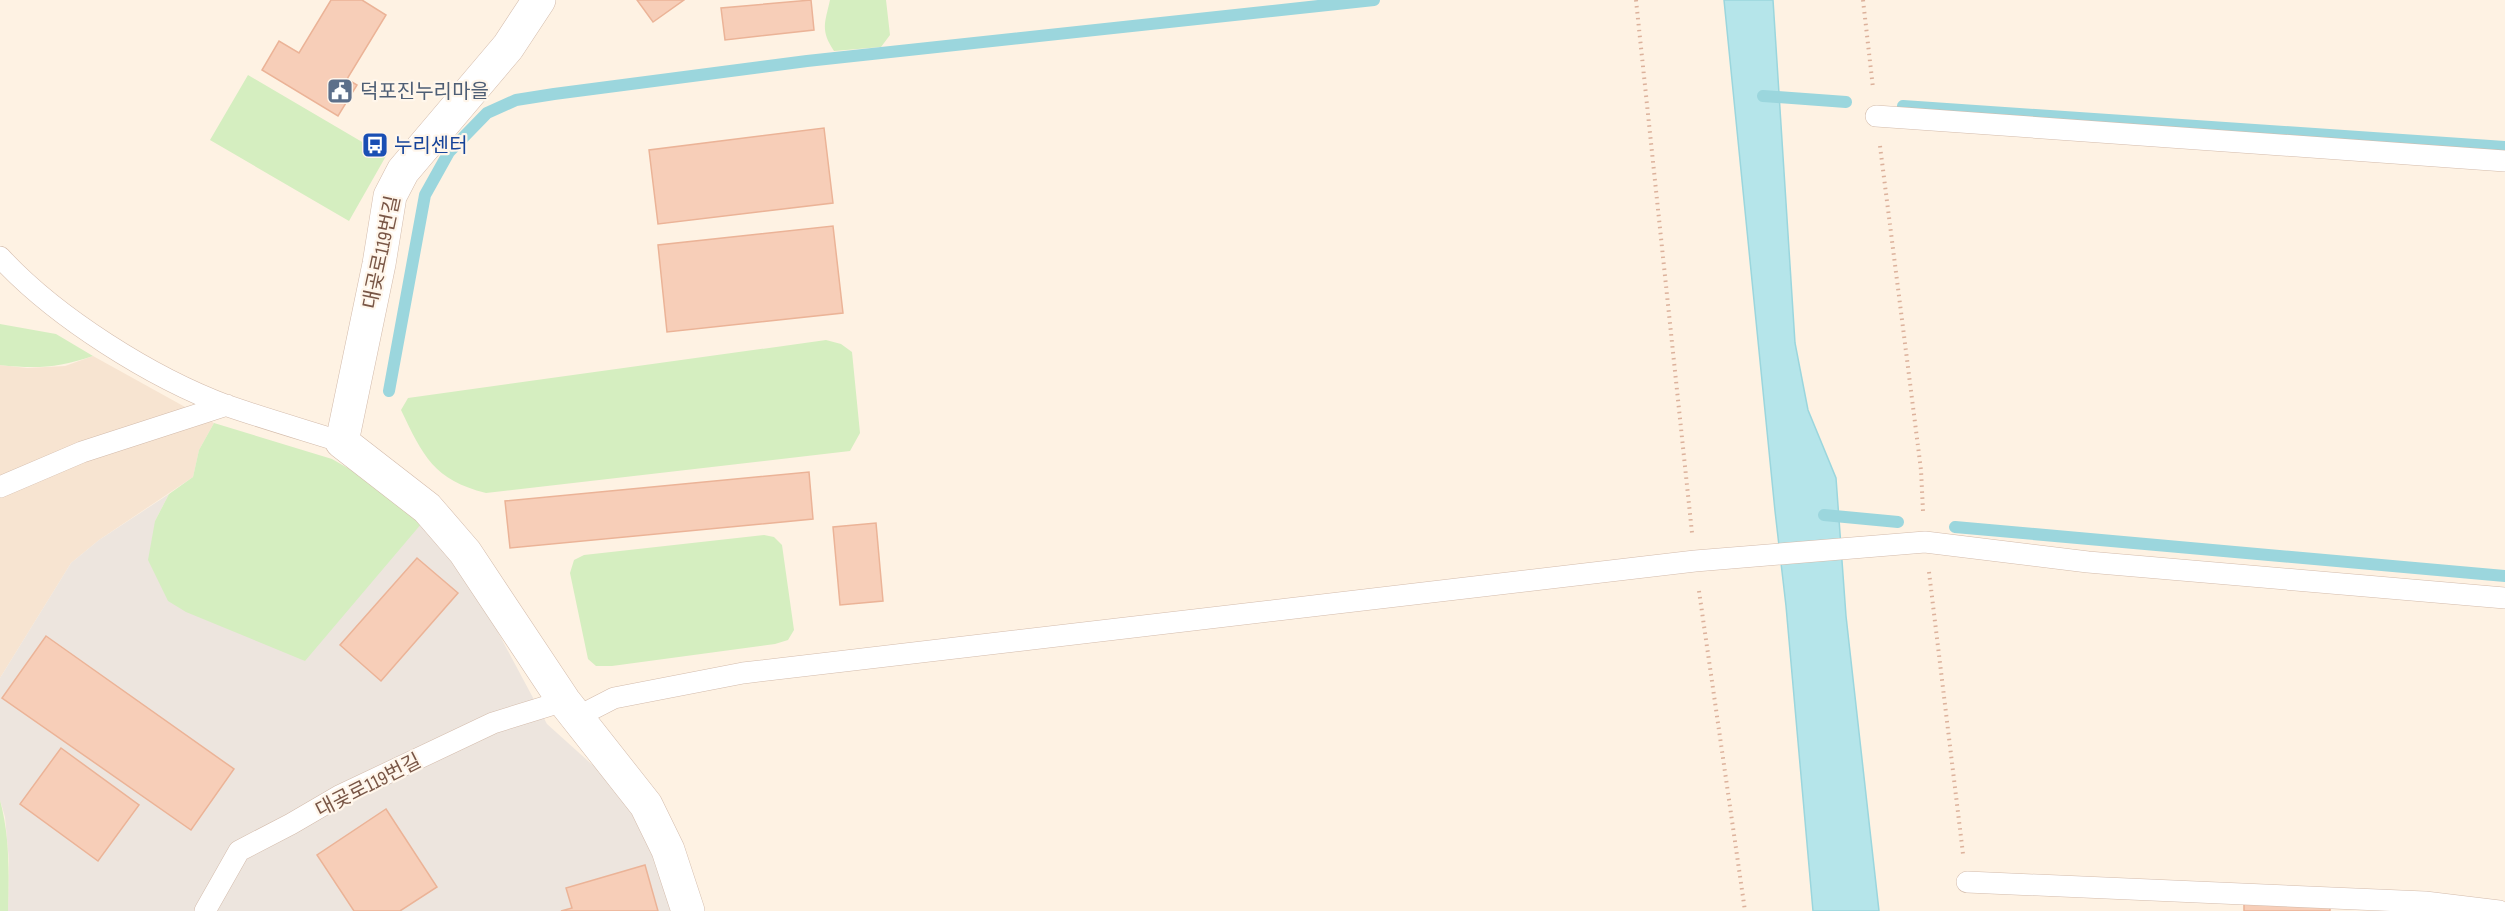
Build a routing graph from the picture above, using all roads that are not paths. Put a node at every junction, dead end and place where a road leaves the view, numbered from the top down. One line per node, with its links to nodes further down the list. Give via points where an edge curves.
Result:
1 (539, 0): 6 (street, 대곶로119번길, via 508,46 403,171 390,195)
2 (1876, 116): 3 (lane)
3 (2505, 161)
4 (0, 257): 5 (lane, via 39,294 118,351)
5 (227, 405): 6 (lane); 7 (lane, via 82,452)
6 (342, 442): 9 (street, via 427,508 465,552)
7 (0, 487)
8 (2505, 598): 9 (lane, 대곶로119번길, via 2088,562 1925,542 1695,561 743,673)
9 (571, 709): 11 (lane, 대곶로119번길, via 493,723 339,796 239,851); 12 (street, via 646,805 668,850)
10 (1966, 882): 13 (lane, via 2425,902)
11 (205, 911)
12 (688, 911)
13 (2499, 911)

